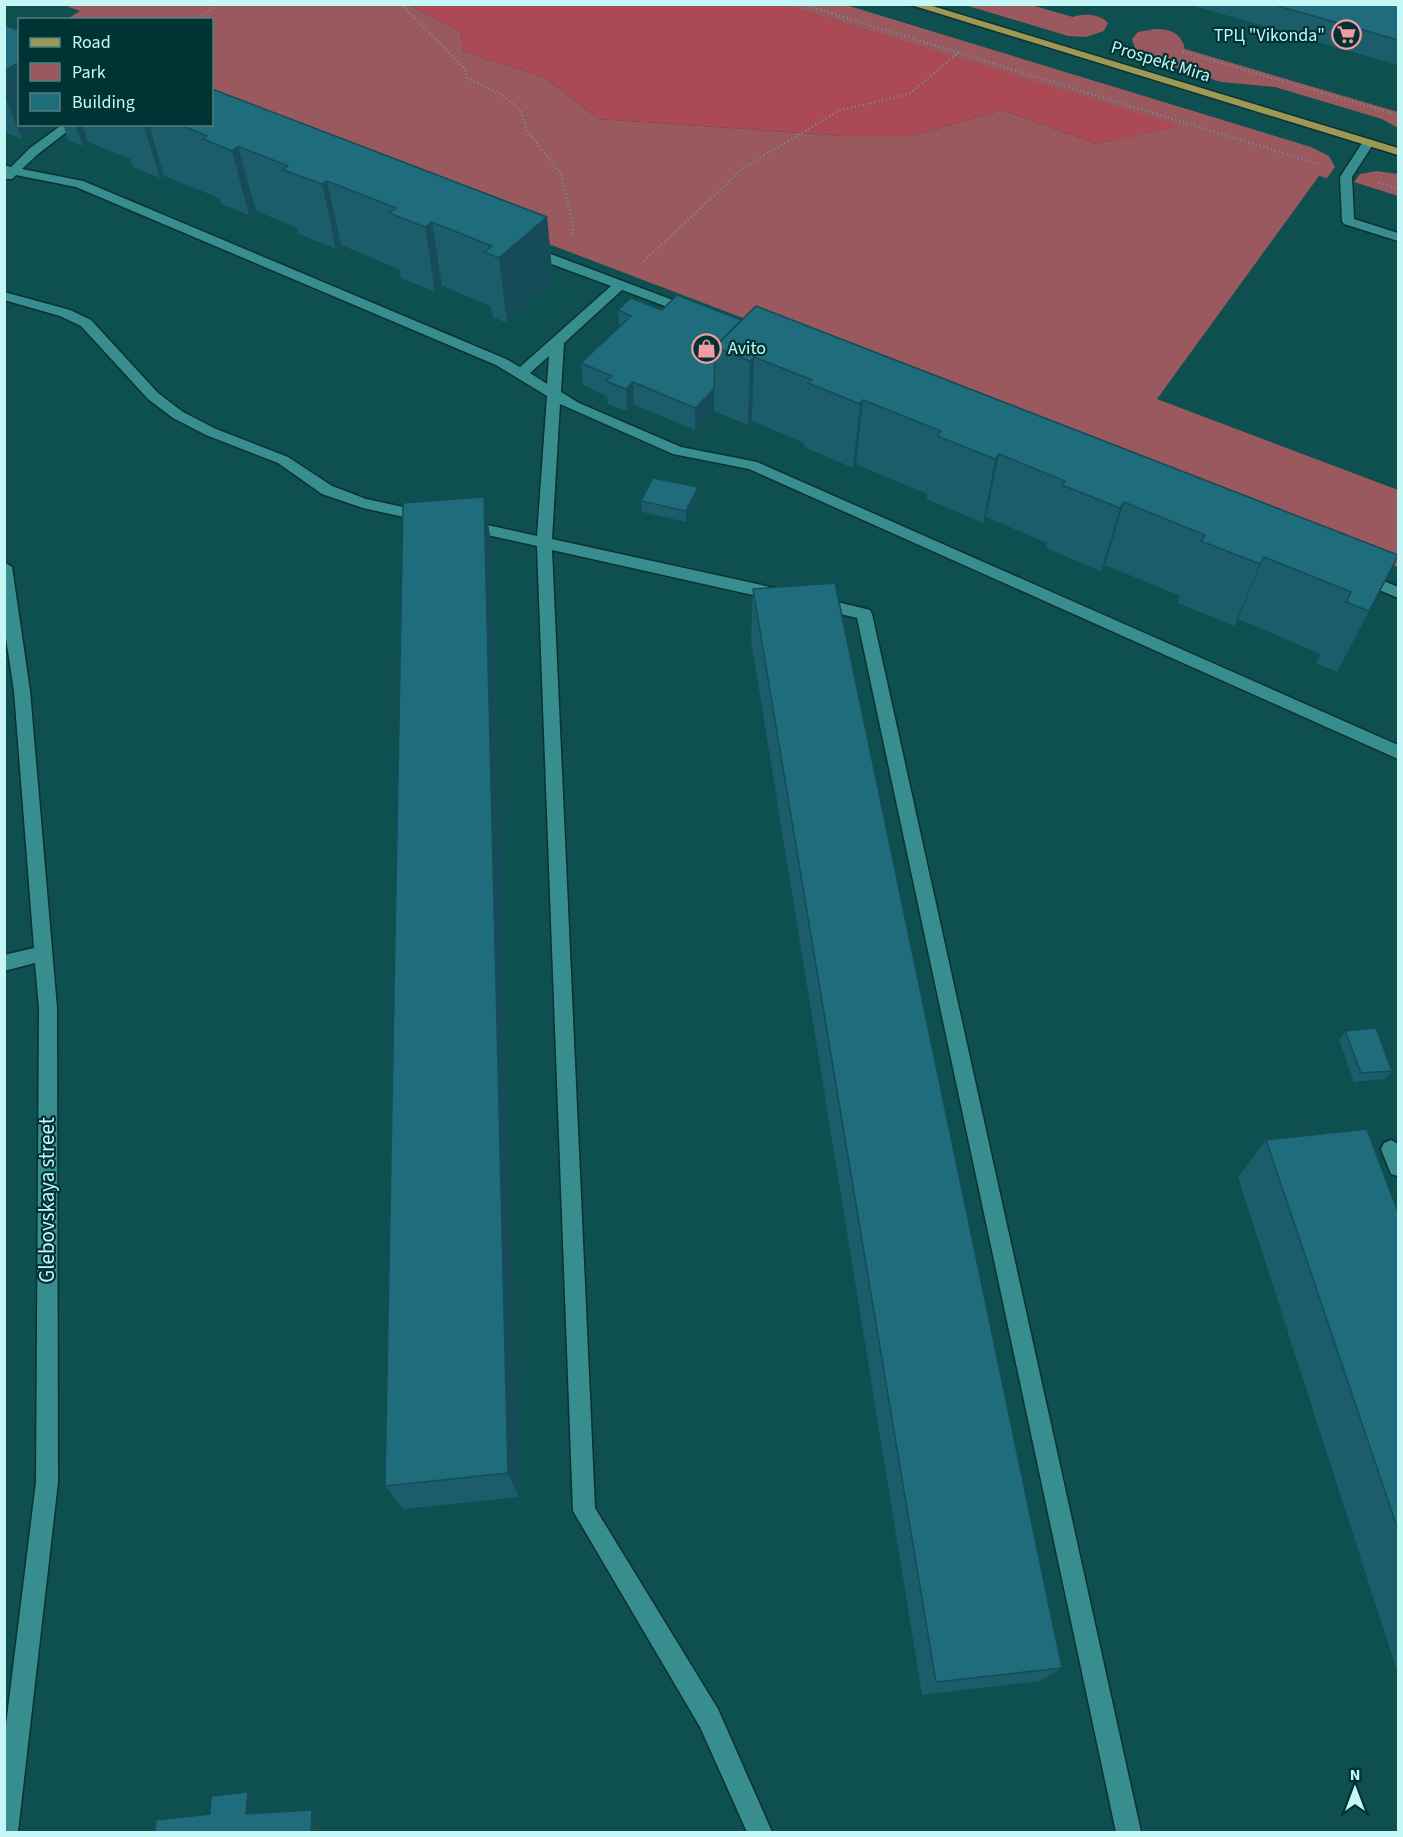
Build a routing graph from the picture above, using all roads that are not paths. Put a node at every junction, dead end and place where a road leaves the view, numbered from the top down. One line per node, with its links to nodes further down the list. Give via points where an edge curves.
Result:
1 (913, 4): 3 (main road, Prospekt Mira)
2 (68, 126): 5 (street)
3 (1368, 143): 4 (main road, Prospekt Mira); 6 (street, via 1346,177 1348,220)
4 (1398, 152)
5 (7, 173): 12 (street, via 79,184)
6 (1398, 237)
7 (516, 246): 8 (street)
8 (620, 285): 10 (street); 11 (street)
9 (4, 296): 14 (street, via 86,323 153,396 178,415 283,460 327,490 363,502)
10 (704, 317)
11 (557, 341): 12 (street); 13 (street)
12 (522, 373): 13 (street)
13 (554, 394): 14 (street); 18 (street, via 678,451 752,465)
14 (544, 543): 22 (street, via 584,1511 709,1718); 23 (street, via 864,614)
15 (4, 567): 19 (street, Glebovskaya street, via 22,691)
16 (1347, 570): 17 (street)
17 (1398, 593)
18 (1398, 752)
19 (43, 953): 20 (street); 21 (street, Glebovskaya street, via 48,1008 47,1482)
20 (4, 963)
21 (6, 1833)
22 (760, 1833)
23 (1129, 1833)

